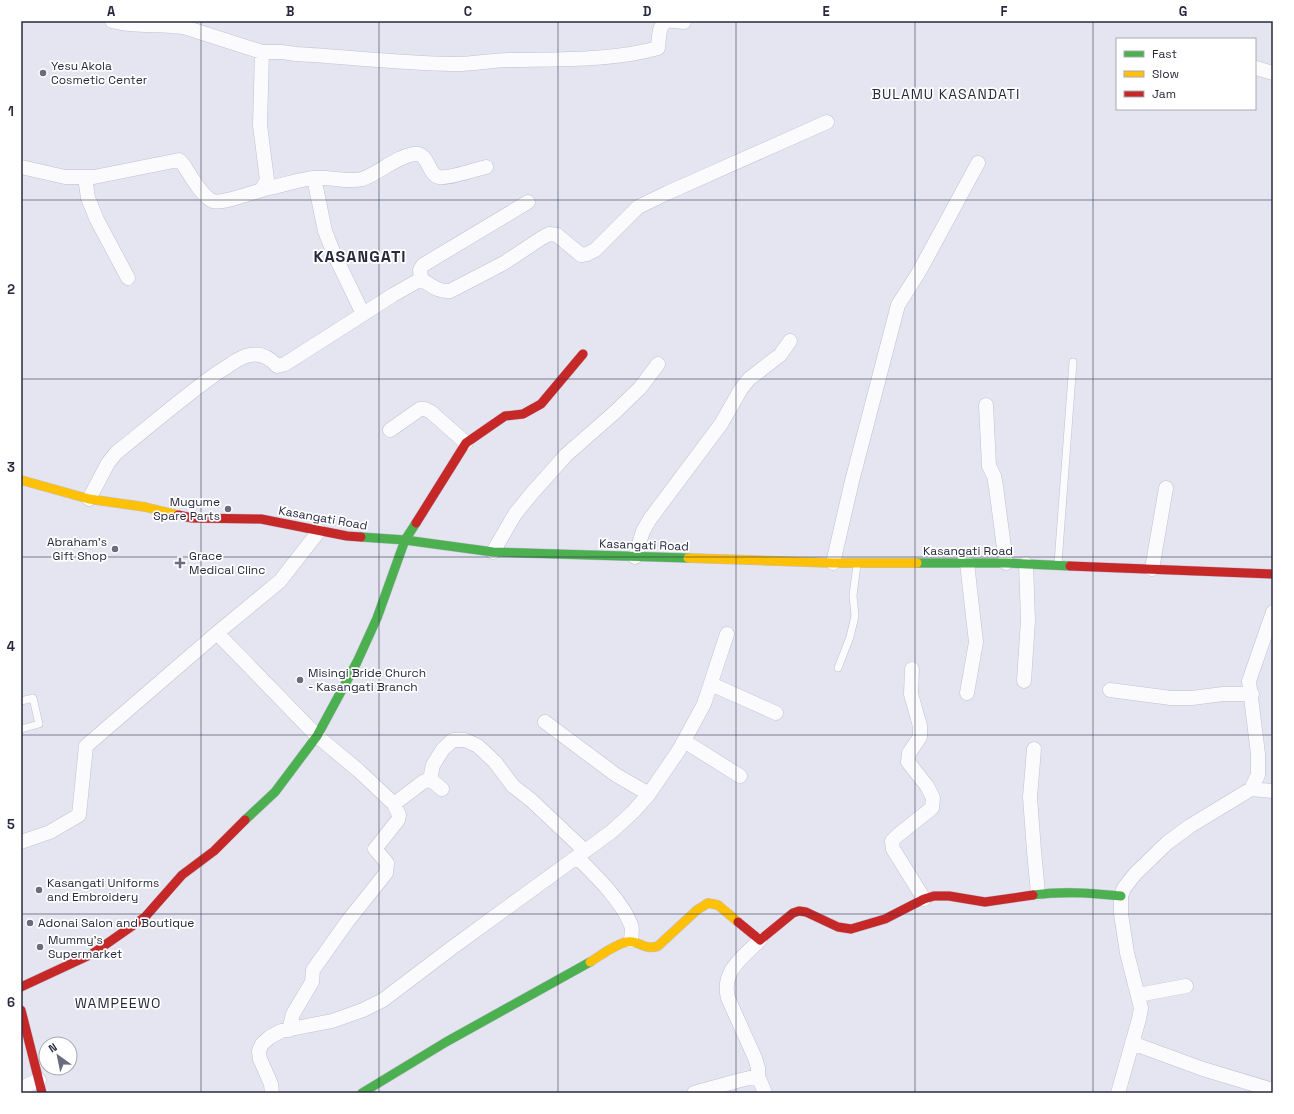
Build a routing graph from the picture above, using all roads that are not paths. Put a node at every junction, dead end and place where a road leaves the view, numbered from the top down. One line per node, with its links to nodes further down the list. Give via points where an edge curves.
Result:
1 (112, 21): 3 (street, via 187,28)
2 (684, 22): 3 (street, via 667,21 663,24 658,48 621,56 453,64)
3 (262, 52): 12 (street, via 260,125 267,180)
4 (1256, 68): 5 (street)
5 (1273, 73)
6 (827, 122): 15 (street, via 638,207 595,250 587,254 581,255 557,235 549,234 504,263 450,291 438,290)
7 (978, 163): 34 (street, via 919,272 898,305)
8 (21, 167): 10 (street, via 65,177)
9 (486, 167): 11 (street, via 439,178 424,157 413,154 360,179)
10 (85, 177): 12 (street, via 178,160 205,196 212,201 220,202); 14 (street, via 91,206)
11 (314, 178): 12 (street); 16 (street, via 325,231)
12 (261, 190)
13 (528, 202): 15 (street, via 423,265 420,270)
14 (128, 278)
15 (421, 279): 16 (street)
16 (363, 314): 26 (street, via 285,364 278,366 270,358 250,355 235,362 204,383 116,453)
17 (790, 342): 30 (street, via 780,355 749,379 741,389 721,424 650,519 643,531)
18 (583, 354): 23 (street, via 541,404 523,414 504,416)
19 (1073, 362): 36 (lane)
20 (658, 364): 29 (street, via 640,388 566,455 533,492 515,514)
21 (986, 405): 33 (street, via 988,466 994,476)
22 (390, 430): 23 (street, via 420,409 425,409)
23 (466, 443): 28 (street)
24 (21, 480): 26 (street, Kasangati Road)
25 (1166, 488): 37 (street)
26 (90, 498): 27 (street, Kasangati Road, via 192,518 261,519)
27 (319, 531): 28 (street, Kasangati Road, via 347,536); 40 (street, via 280,581)
28 (405, 540): 29 (street, Kasangati Road); 53 (street, via 375,624)
29 (493, 552): 30 (street, Kasangati Road)
30 (635, 557): 34 (street, Kasangati Road)
31 (857, 563): 32 (street, Kasangati Road); 34 (street, Kasangati Road); 42 (lane, via 853,595 855,616)
32 (967, 563): 33 (street, Kasangati Road); 47 (street, via 976,642)
33 (1006, 563): 35 (street, Kasangati Road)
34 (833, 564)
35 (1026, 564): 36 (street, Kasangati Road); 44 (street, via 1028,620)
36 (1058, 565): 37 (street, Kasangati Road)
37 (1152, 569): 38 (street, Kasangati Road)
38 (1273, 574)
39 (1273, 612): 48 (street, via 1249,681)
40 (217, 633): 53 (street); 63 (street, via 86,746 78,815 50,832)
41 (727, 634): 45 (street)
42 (838, 668)
43 (912, 669): 67 (street, via 911,694 920,726 920,737 909,753 908,762 927,786 933,798 932,808 892,842 893,849)
44 (1024, 681)
45 (711, 684): 50 (street); 54 (street, via 704,704)
46 (1110, 690): 48 (street, via 1171,698)
47 (967, 694)
48 (1252, 694): 59 (street, via 1258,775)
49 (21, 701): 52 (lane, via 33,698 39,724)
50 (776, 713)
51 (545, 722): 61 (street, via 616,775)
52 (21, 729)
53 (317, 736): 62 (street); 71 (street, via 275,792 214,851 182,875 145,918 92,954)
54 (684, 740): 56 (street); 61 (street)
55 (1034, 749): 65 (street, via 1030,797)
56 (740, 776)
57 (430, 779): 58 (street); 62 (street); 64 (street, via 433,765 443,749 453,740 465,740 478,746 495,762 513,786 531,800)
58 (442, 789)
59 (1251, 789): 60 (street); 66 (street, via 1167,843 1135,874)
60 (1273, 791)
61 (649, 794): 64 (street, via 611,832)
62 (394, 804): 74 (street, via 399,815 398,820 375,849 387,863 386,873 313,970 312,982 293,1014)
63 (21, 842)
64 (581, 854): 69 (street, via 623,910 632,927); 74 (street, via 383,1000 332,1021)
65 (1038, 893): 66 (street, via 1080,892); 67 (street, via 984,902 949,896)
66 (1121, 896): 72 (street, via 1127,953)
67 (924, 898): 68 (street, via 885,919 851,929 838,927 799,910)
68 (760, 940): 69 (street, via 718,905 708,903 655,947 646,947); 76 (street, via 731,969 726,985 728,998 755,1058)
69 (631, 941): 81 (street, via 453,1038)
70 (1186, 986): 72 (street)
71 (21, 987)
72 (1138, 995): 75 (street, via 1141,1008)
73 (21, 1010): 77 (street)
74 (290, 1030): 80 (street, via 281,1031 270,1037 259,1051)
75 (1132, 1043): 79 (street, via 1196,1067); 84 (street)
76 (758, 1076): 82 (street); 83 (street)
77 (40, 1087): 78 (street)
78 (21, 1088)
79 (1273, 1090)
80 (272, 1093)
81 (362, 1093)
82 (694, 1093)
83 (765, 1093)
84 (1118, 1093)

